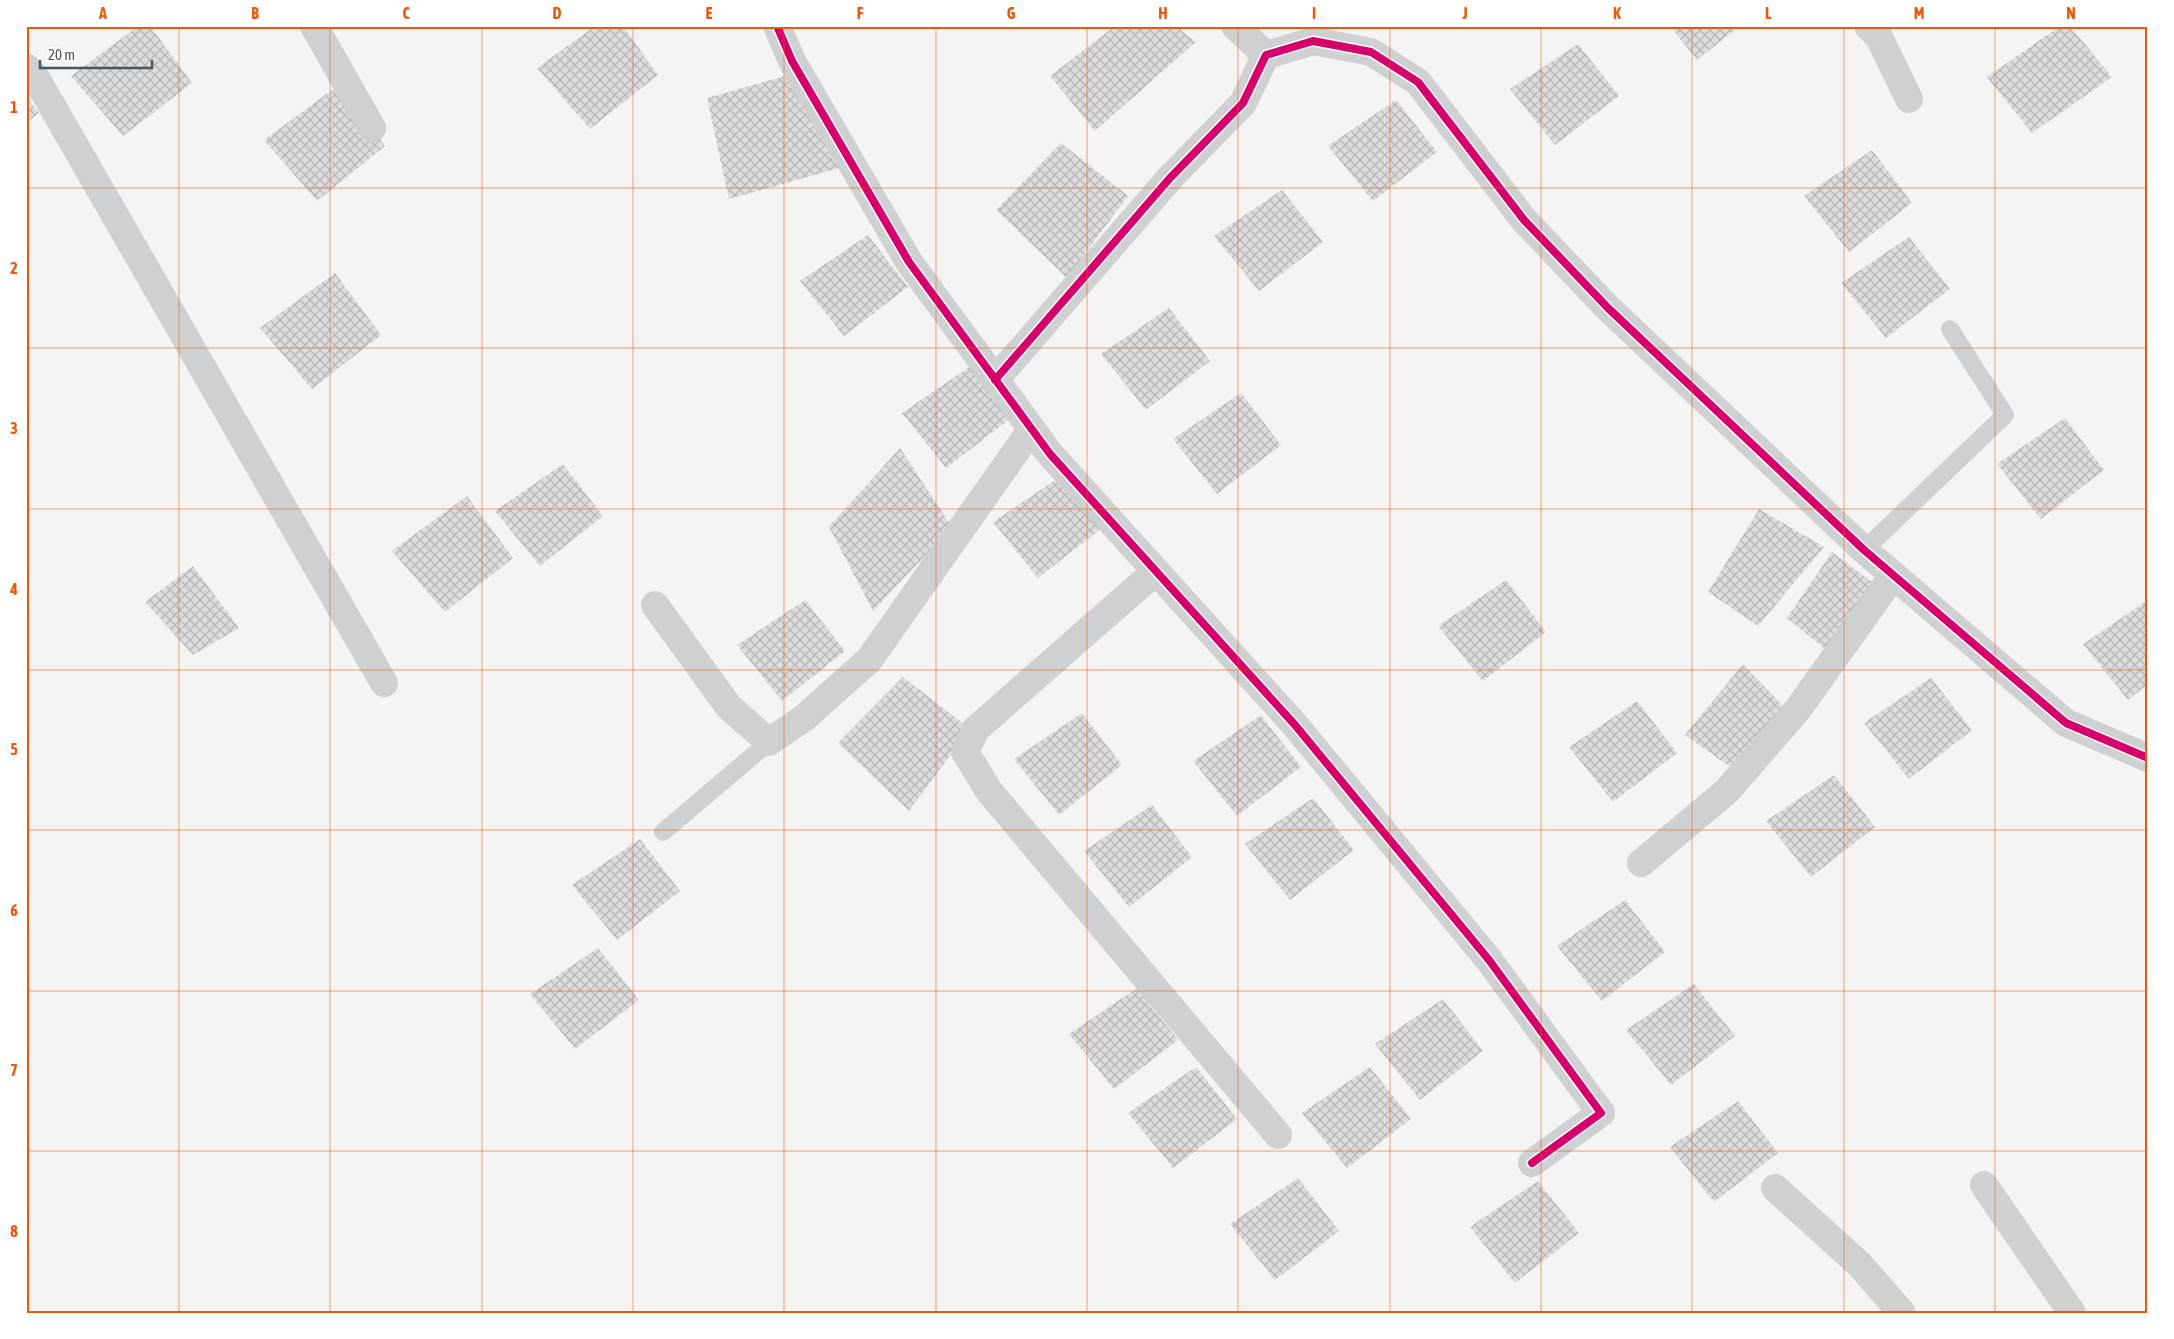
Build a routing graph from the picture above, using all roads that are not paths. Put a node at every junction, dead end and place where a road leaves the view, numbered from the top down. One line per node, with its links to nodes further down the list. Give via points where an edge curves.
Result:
1 (314, 26): 8 (street)
2 (777, 26): 10 (street, via 792,61 909,262)
3 (1235, 26): 5 (street)
4 (1868, 26): 7 (street, via 1878,37)
5 (1266, 55): 10 (street, via 1243,103 1170,178); 12 (street, via 1313,42 1323,43 1371,52 1418,82 1543,240 1608,308)
6 (26, 67): 16 (street, via 36,78)
7 (1909, 99)
8 (372, 128)
9 (1950, 329): 12 (lane, via 2005,416)
10 (995, 380): 11 (street)
11 (1031, 430): 13 (street); 17 (street, via 869,660 804,718)
12 (1864, 550): 14 (street)
13 (1156, 571): 21 (street, via 976,729 965,752 989,791); 22 (street, via 1295,725 1489,960 1601,1113)
14 (1893, 576): 18 (street, via 2066,723); 20 (street, via 1798,709 1727,791)
15 (654, 605): 17 (street, via 729,707)
16 (384, 683)
17 (769, 742): 19 (lane)
18 (2148, 758)
19 (663, 832)
20 (1642, 863)
21 (1278, 1135)
22 (1532, 1163)
23 (1984, 1184): 26 (street)
24 (1775, 1188): 25 (street, via 1860,1265)
25 (1902, 1313)
26 (2072, 1313)

